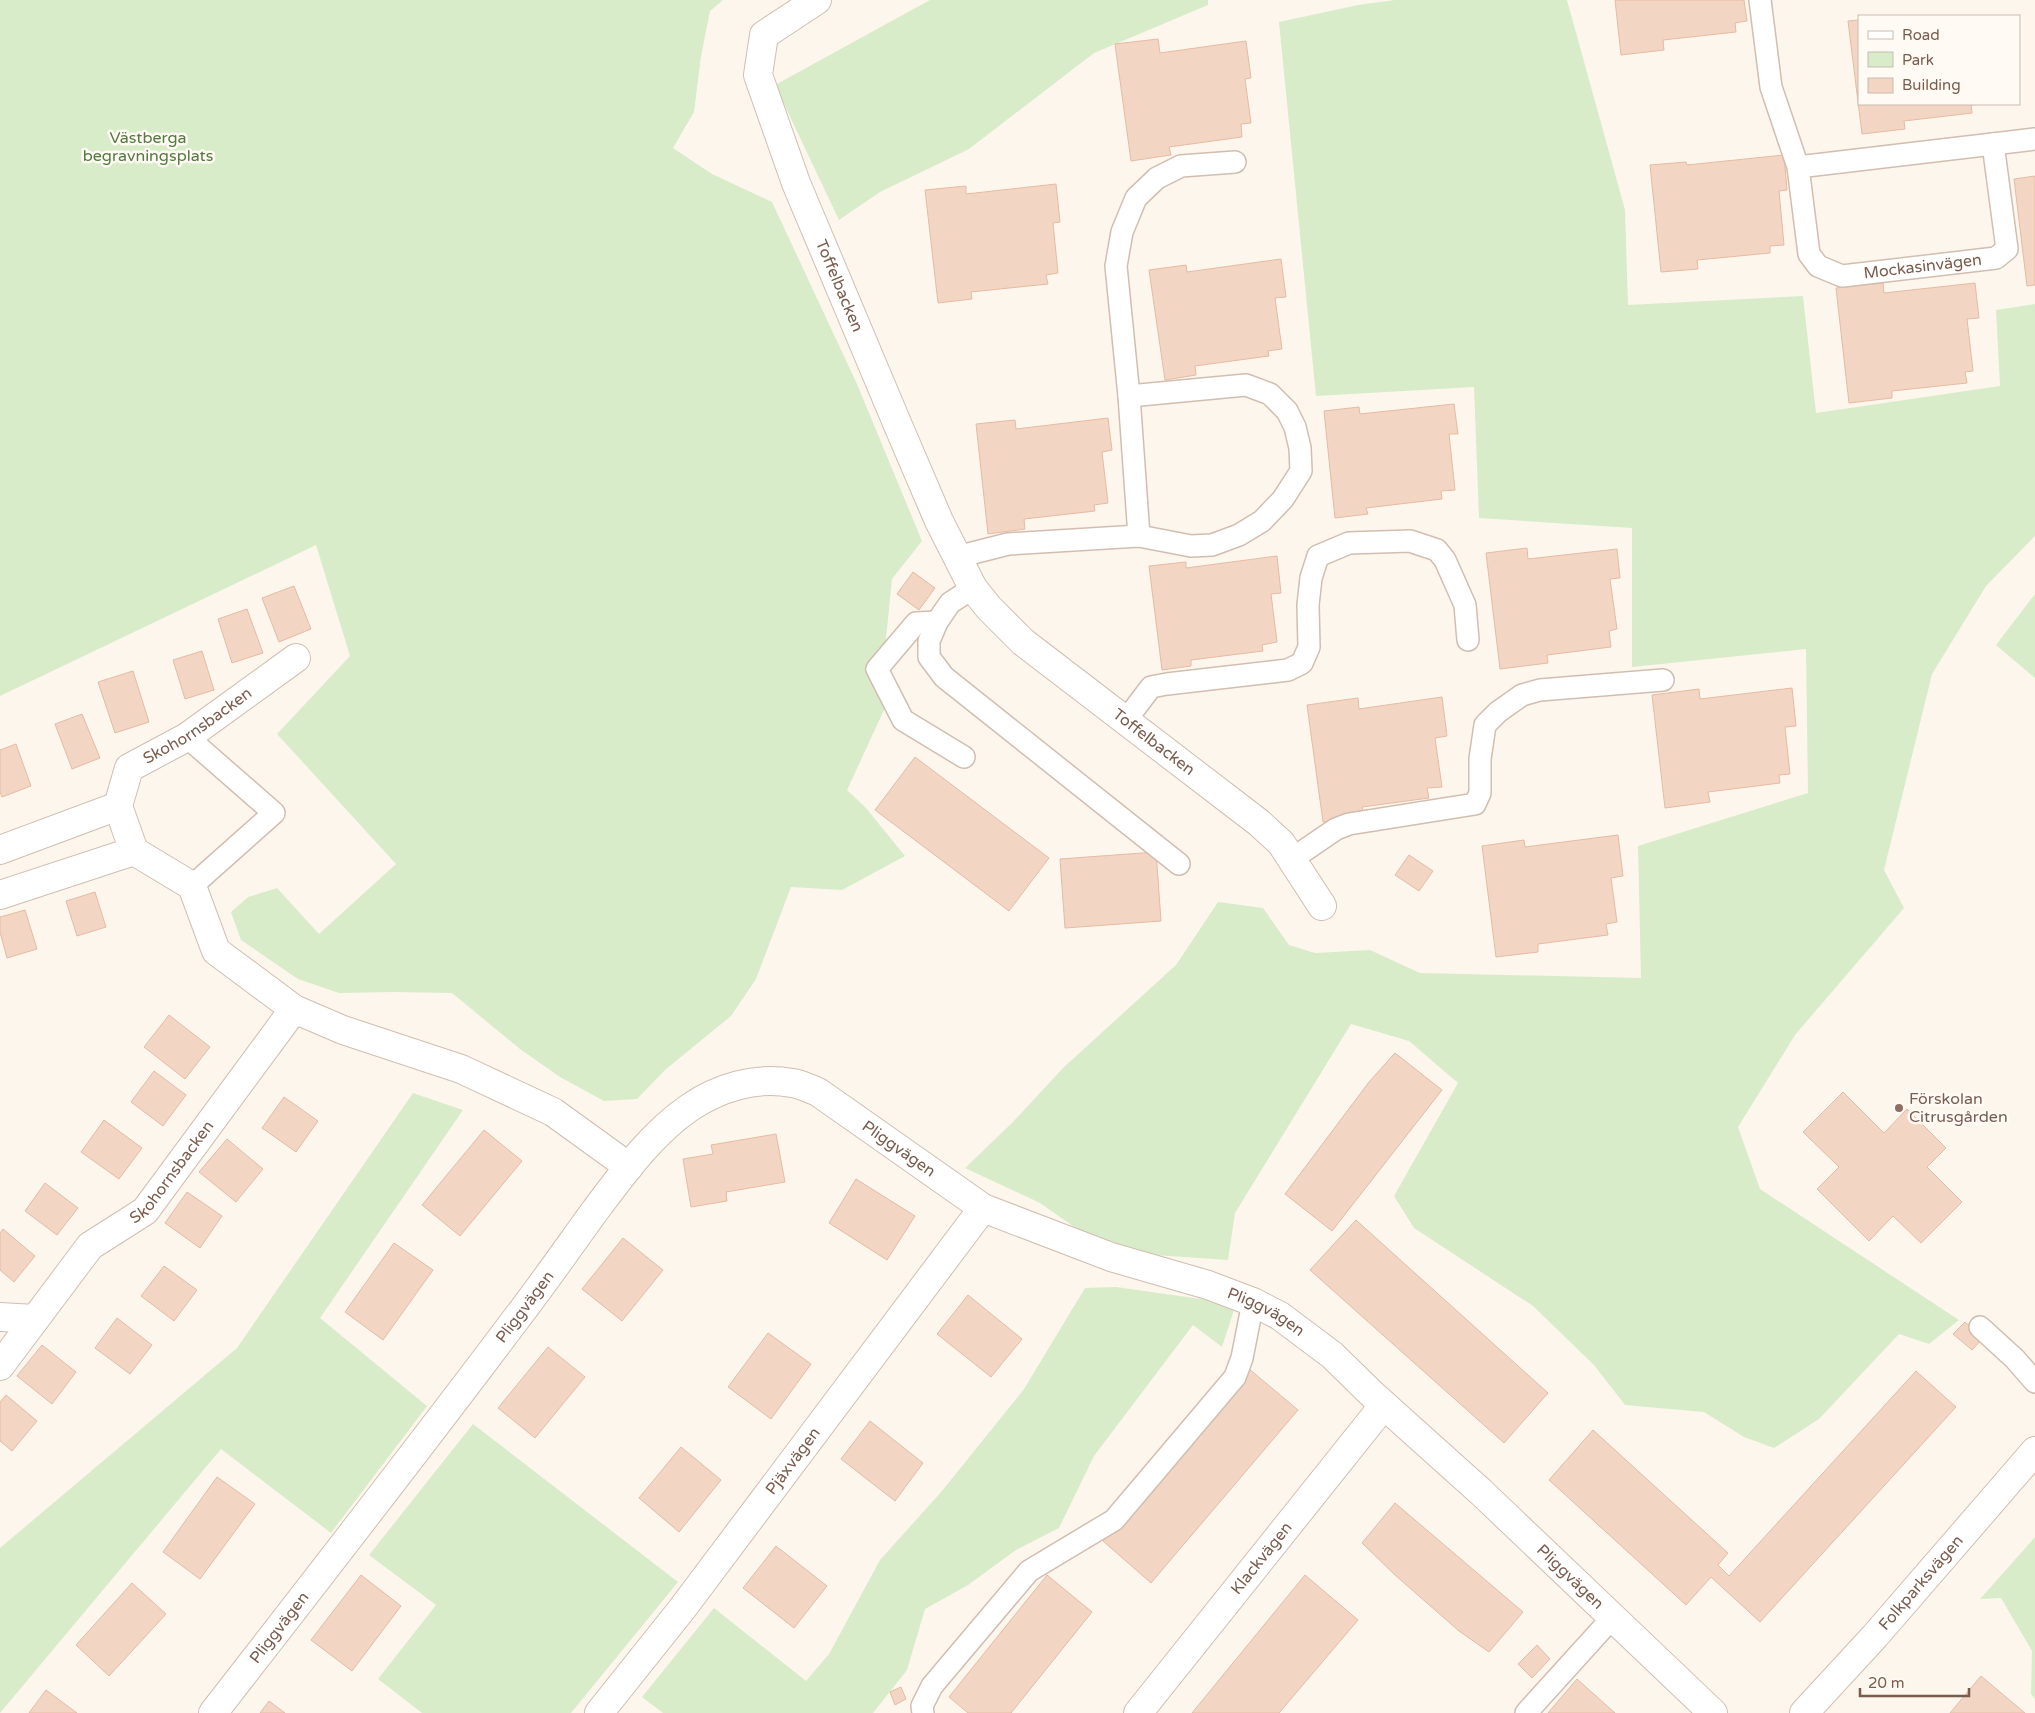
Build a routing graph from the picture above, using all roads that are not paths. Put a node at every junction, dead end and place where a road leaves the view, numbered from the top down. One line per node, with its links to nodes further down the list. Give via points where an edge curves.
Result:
1 (817, 0): 9 (street, Toffelbacken, via 764,35 758,75 796,183 935,512)
2 (1760, 0): 6 (lane, Mockasinvägen, via 1771,87)
3 (2035, 139): 4 (lane)
4 (1993, 144): 6 (lane); 6 (lane, Mockasinvägen, via 2007,249 1996,258 1842,276 1818,266 1810,254)
5 (1235, 162): 7 (lane, via 1182,166 1157,178 1136,198 1122,232 1116,266)
6 (1798, 166)
7 (1129, 396): 8 (lane); 8 (lane, via 1246,385 1270,394 1287,411 1300,448 1301,471 1283,499 1262,520 1239,535 1212,545 1192,546)
8 (1139, 536): 9 (lane, via 1008,544)
9 (958, 557): 10 (street, Toffelbacken)
10 (973, 588): 11 (lane, via 950,603); 15 (street, Toffelbacken, via 1023,642)
11 (936, 622): 17 (lane, via 916,623 878,669 903,720); 22 (lane, via 929,641 930,657 944,677)
12 (1468, 640): 15 (lane, via 1464,605 1445,560 1437,550 1410,542 1349,543 1318,556 1308,605 1309,647 1302,663 1288,670 1151,688)
13 (296, 658): 16 (street, Skohornsbacken)
14 (1663, 680): 21 (lane, via 1540,690 1522,695 1485,725 1480,758 1480,792 1475,804 1349,824 1336,829)
15 (1126, 720): 21 (street, Toffelbacken, via 1258,822 1281,843)
16 (187, 737): 18 (street, Skohornsbacken, via 129,768); 23 (lane, via 274,813)
17 (964, 757)
18 (118, 806): 19 (street); 20 (street)
19 (0, 850)
20 (134, 851): 23 (street); 24 (street)
21 (1292, 860): 25 (street, Toffelbacken)
22 (1179, 864)
23 (192, 886): 26 (street, via 216,950)
24 (0, 895)
25 (1322, 906)
26 (294, 1009): 27 (street, via 343,1030 461,1069 545,1108); 31 (street, Skohornsbacken, via 145,1211 90,1246)
27 (629, 1167): 28 (street, Pliggvägen, via 663,1128 715,1092 746,1083 793,1083 818,1092); 38 (street, Pliggvägen, via 361,1523)
28 (984, 1208): 29 (street, Pliggvägen, via 1111,1257 1208,1285); 39 (street, Pjäxvägen, via 682,1609)
29 (1252, 1302): 35 (street, Pliggvägen, via 1280,1316 1332,1355); 40 (lane, via 1242,1358 1235,1377 1114,1520 1029,1571 932,1686 922,1706)
30 (0, 1317): 31 (street)
31 (35, 1319): 33 (street, Skohornsbacken)
32 (1980, 1326): 34 (lane)
33 (0, 1366)
34 (2035, 1382)
35 (1384, 1405): 37 (street, Pliggvägen, via 1481,1492); 41 (street, Klackvägen)
36 (2035, 1451): 44 (street, Folkparksvägen)
37 (1612, 1618): 42 (lane); 43 (street, Pliggvägen)
38 (213, 1713)
39 (599, 1713)
40 (923, 1713)
41 (1138, 1713)
42 (1526, 1713)
43 (1713, 1713)
44 (1804, 1713)

